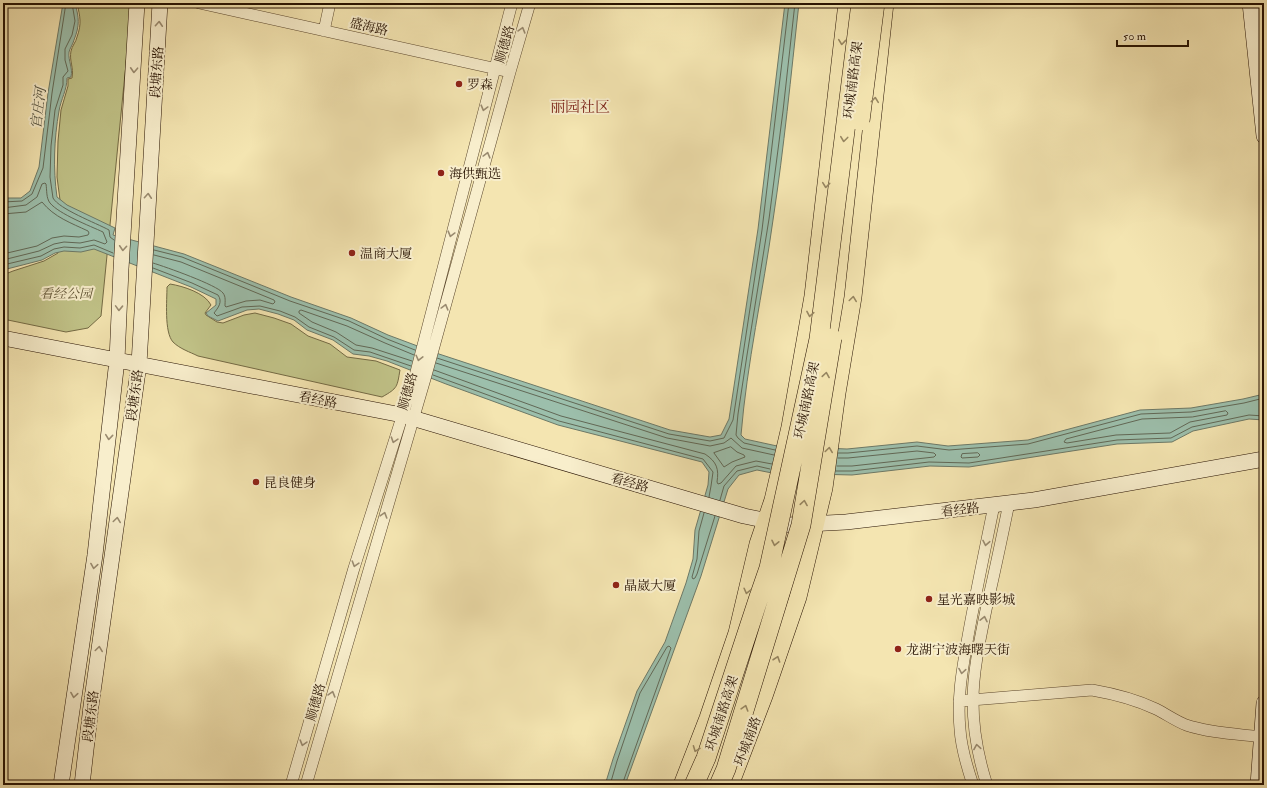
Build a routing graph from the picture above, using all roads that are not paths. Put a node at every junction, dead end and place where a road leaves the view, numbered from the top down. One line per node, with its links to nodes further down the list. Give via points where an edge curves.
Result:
1 (138, 3): 20 (main road, 段塘东路, one-way to 20)
2 (160, 3): 21 (main road, 段塘东路, one-way to 2)
3 (199, 3): 14 (street, 盛海路)
4 (330, 3): 14 (street)
5 (512, 3): 15 (street, 顺德路)
6 (530, 3): 16 (street, 顺德路, one-way to 6)
7 (847, 3): 27 (main road, one-way to 27, via 813,296 790,427)
8 (861, 3): 38 (highway, 环城南路高架, one-way to 38, bridge, via 818,346 769,568 706,758)
9 (875, 3): 39 (highway, 环城南路高架, one-way to 9, bridge, via 801,525 834,326)
10 (885, 3): 28 (main road, 环城南路, one-way to 10, via 824,488 853,297)
11 (1250, 3): 17 (main road)
12 (1263, 3): 13 (main road)
13 (1264, 17)
14 (324, 31): 15 (street, 盛海路)
15 (494, 69): 16 (street, 盛海路); 22 (street, 顺德路, one-way to 22, via 424,341)
16 (510, 72): 22 (street, 顺德路, one-way to 16, via 434,345)
17 (1264, 130): 18 (main road)
18 (1264, 136)
19 (3, 338): 20 (main road, 看经路)
20 (117, 360): 21 (main road, 看经路); 33 (main road, 段塘东路, one-way to 33, via 95,554)
21 (139, 364): 23 (main road, 看经路); 34 (main road, 段塘东路, one-way to 21)
22 (420, 378): 23 (street, 顺德路)
23 (408, 417): 27 (main road, 看经路, via 716,508); 35 (street, 顺德路, one-way to 35, via 354,568); 36 (street, 顺德路, one-way to 23)
24 (1264, 459): 25 (main road, 看经路)
25 (1009, 503): 26 (main road, 看经路); 29 (street, one-way to 25, via 980,640)
26 (994, 505): 28 (main road, 看经路, via 846,522); 30 (street, one-way to 30, via 970,624)
27 (766, 520): 28 (main road, 看经路, via 788,525); 37 (main road, one-way to 37, via 736,633 708,718)
28 (815, 523): 40 (main road, 环城南路, one-way to 28, via 798,597)
29 (973, 700): 30 (street); 32 (street, via 1092,690 1133,699 1185,724 1202,729); 42 (street, one-way to 29, via 978,758)
30 (959, 701): 41 (street, via 964,758)
31 (1264, 703): 32 (main road)
32 (1262, 737): 43 (main road)
33 (61, 785)
34 (82, 785)
35 (291, 785)
36 (306, 785)
37 (682, 785)
38 (694, 785)
39 (719, 785)
40 (730, 785)
41 (973, 785)
42 (987, 785)
43 (1258, 785)

